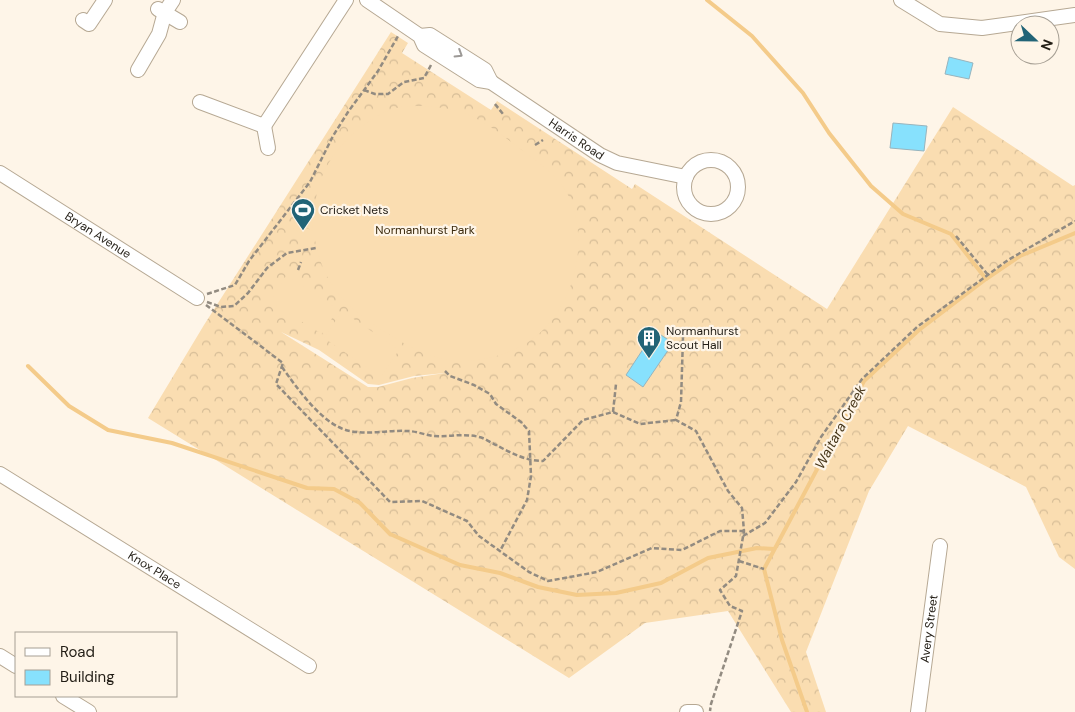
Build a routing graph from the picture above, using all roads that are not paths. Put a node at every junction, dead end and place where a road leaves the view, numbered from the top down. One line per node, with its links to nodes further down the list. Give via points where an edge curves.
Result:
1 (105, 0): 7 (street, via 89,24)
2 (346, 0): 13 (street)
3 (367, 0): 9 (street, Harris Road)
4 (901, 0): 6 (street, via 940,24 990,27)
5 (165, 7): 8 (street); 10 (street, via 159,34)
6 (1075, 15)
7 (83, 20)
8 (180, 22)
9 (420, 36): 11 (street, Harris Road, via 424,45 479,80); 11 (street, Harris Road, one-way to 11, via 430,35 485,70)
10 (138, 70)
11 (491, 82): 16 (street, Harris Road, via 600,155 617,163)
12 (200, 102): 13 (street)
13 (264, 126): 14 (street)
14 (268, 148)
15 (0, 173): 17 (street, Bryan Avenue)
16 (686, 177)
17 (196, 298)
18 (0, 474): 22 (street, Knox Place)
19 (940, 546): 27 (street, Avery Street)
20 (0, 656): 21 (street)
21 (15, 665)
22 (309, 666)
23 (65, 697): 24 (street)
24 (89, 712)
25 (686, 712): 26 (street)
26 (696, 712)
27 (918, 712)

